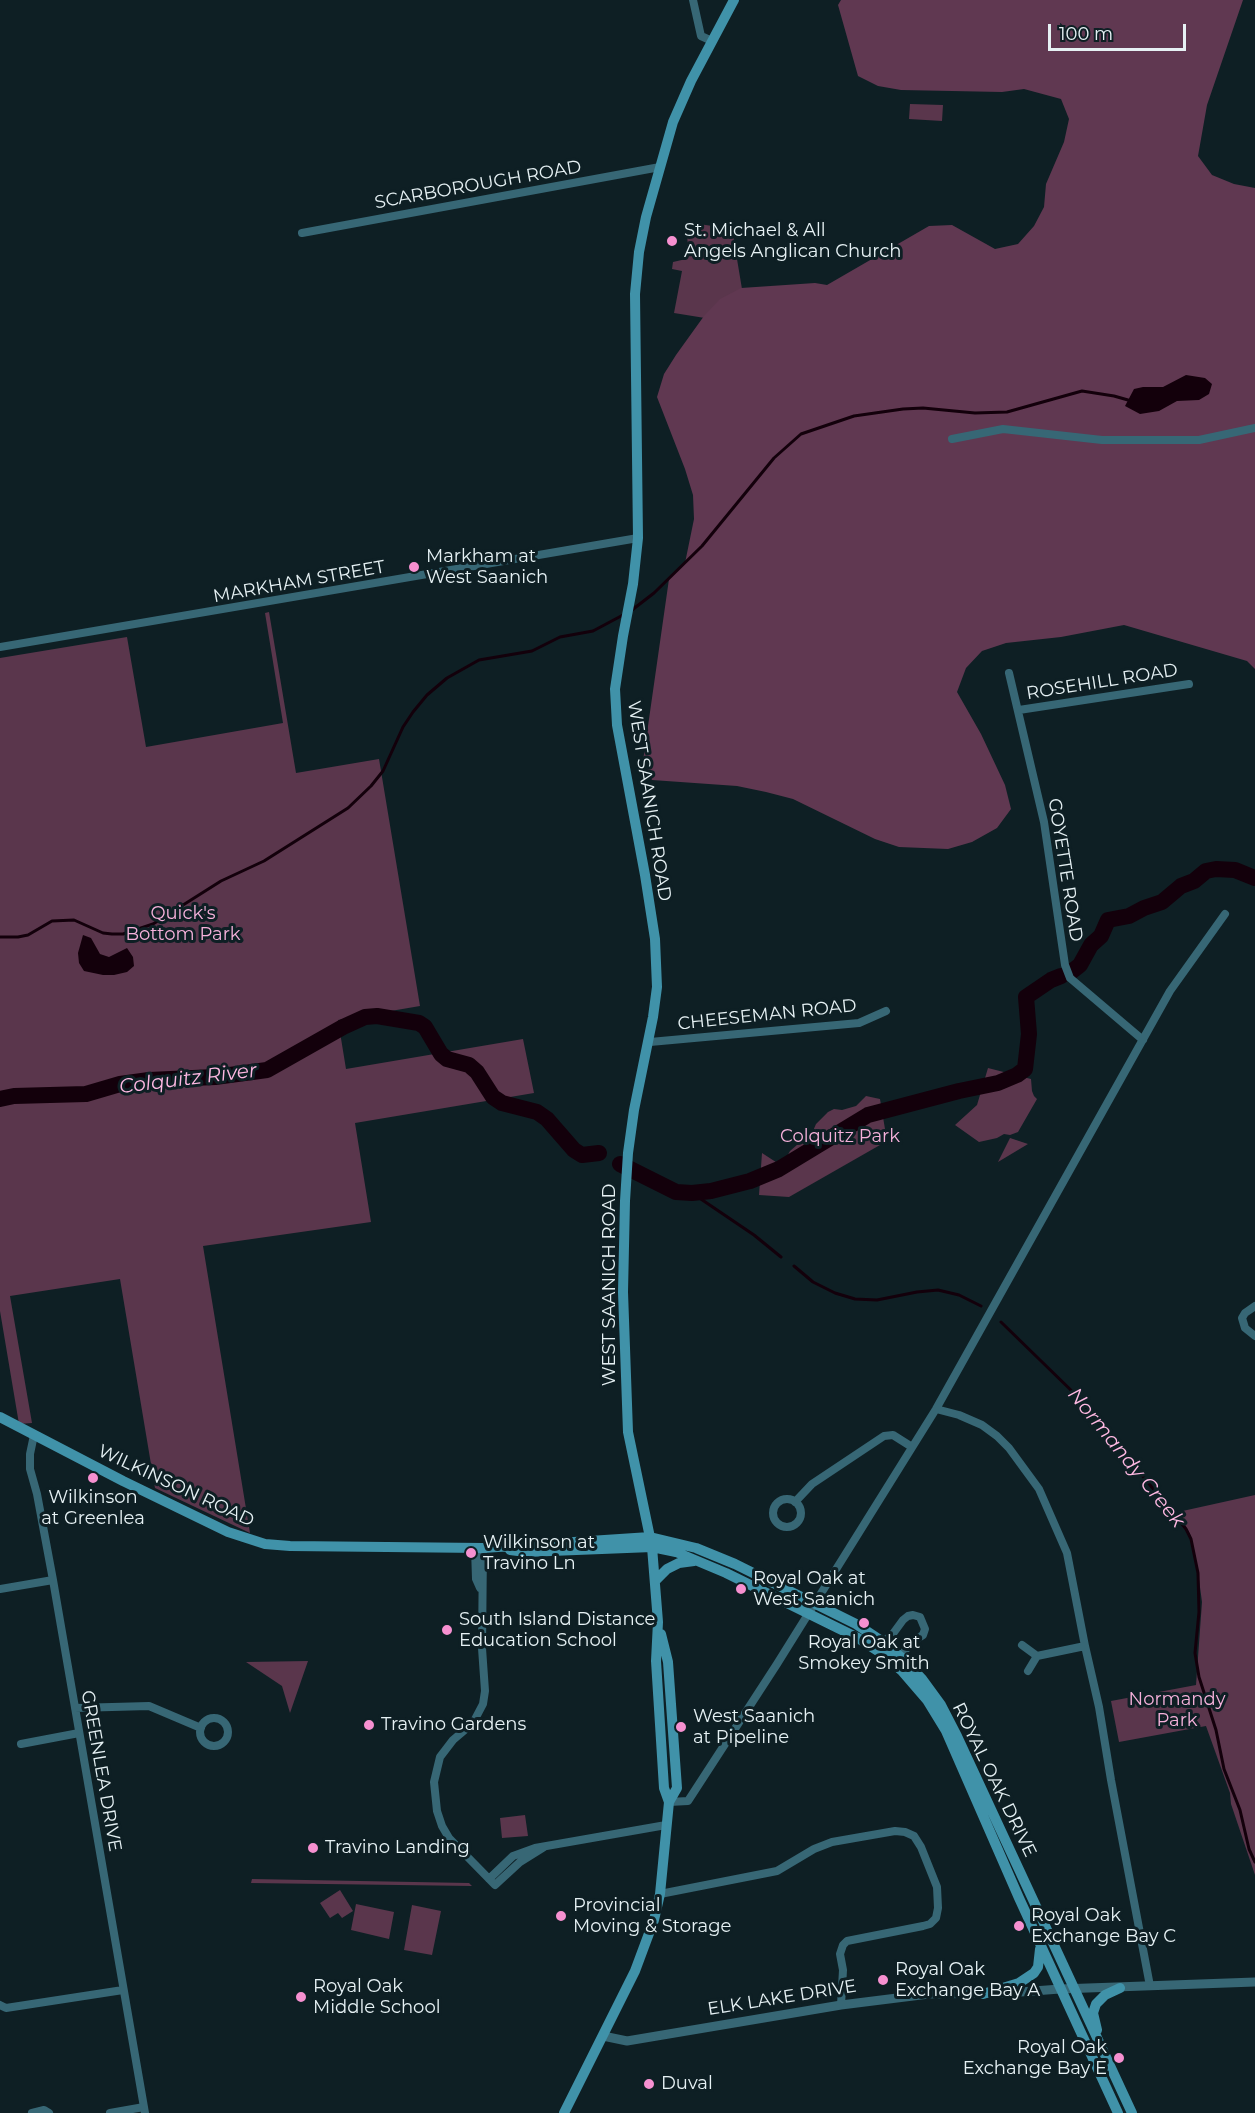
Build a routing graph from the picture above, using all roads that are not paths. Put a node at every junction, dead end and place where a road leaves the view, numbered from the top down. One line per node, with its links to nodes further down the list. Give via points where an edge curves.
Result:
1 (693, 0): 3 (street, via 701,36)
2 (734, 0): 3 (main road, WEST SAANICH ROAD)
3 (712, 41): 4 (main road, WEST SAANICH ROAD, via 681,102)
4 (660, 167): 5 (street, SCARBOROUGH ROAD); 8 (main road, WEST SAANICH ROAD, via 639,252 635,294)
5 (302, 233)
6 (1255, 428): 7 (street, via 1199,440 1102,440 1003,429)
7 (952, 439)
8 (638, 538): 9 (street, MARKHAM STREET); 16 (main road, WEST SAANICH ROAD, via 615,689 616,725 655,939 657,987)
9 (0, 647)
10 (1009, 674): 12 (street, GOYETTE ROAD)
11 (1189, 684): 12 (street, ROSEHILL ROAD)
12 (1019, 710): 15 (street, GOYETTE ROAD, via 1044,822 1065,965 1070,978)
13 (1225, 914): 15 (street, via 1170,991)
14 (885, 1011): 16 (street, CHEESEMAN ROAD, via 859,1023)
15 (1143, 1040): 19 (street)
16 (650, 1042): 24 (main road, WEST SAANICH ROAD, via 628,1153 623,1270 628,1432)
17 (1255, 1306): 18 (street, via 1242,1318 1245,1328)
18 (1255, 1336)
19 (936, 1409): 22 (street); 33 (street, via 982,1425 997,1436 1031,1476 1067,1553)
20 (0, 1417): 21 (main road, WILKINSON ROAD)
21 (34, 1435): 25 (main road, WILKINSON ROAD, via 228,1532 265,1544); 27 (street, GREENLEA DRIVE, via 30,1469)
22 (912, 1447): 23 (street, via 893,1435 884,1436 812,1484); 30 (street)
23 (795, 1502)
24 (651, 1542): 25 (main road, WILKINSON ROAD); 26 (main road, ROYAL OAK DRIVE); 28 (main road, WEST SAANICH ROAD); 30 (main road, ROYAL OAK DRIVE, via 696,1548 735,1564)
25 (483, 1548): 42 (street, via 476,1578 482,1592 483,1704 473,1724 440,1757 434,1782 434,1797 448,1838 492,1882 544,1847)
26 (698, 1560): 28 (main road, via 679,1563); 30 (main road, ROYAL OAK DRIVE)
27 (53, 1580): 29 (street); 37 (street, GREENLEA DRIVE)
28 (655, 1581): 41 (main road, WEST SAANICH ROAD, via 658,1622 668,1662 677,1788)
29 (0, 1589)
30 (812, 1607): 31 (main road, ROYAL OAK DRIVE, via 856,1624); 41 (street, via 688,1801); 44 (main road, ROYAL OAK DRIVE, via 881,1653 927,1700 946,1731)
31 (883, 1642): 35 (main road, ROYAL OAK DRIVE); 35 (street, via 908,1616 920,1617 923,1635 910,1643)
32 (1023, 1645): 34 (street)
33 (1084, 1646): 34 (street); 46 (street, via 1099,1707)
34 (1037, 1656): 36 (street)
35 (901, 1658): 49 (main road, ROYAL OAK DRIVE, via 941,1706 957,1736)
36 (1028, 1671)
37 (75, 1707): 38 (street, via 149,1706); 39 (street, GREENLEA DRIVE)
38 (201, 1728)
39 (79, 1733): 40 (street); 50 (street, GREENLEA DRIVE)
40 (21, 1744)
41 (669, 1802): 42 (main road, WEST SAANICH ROAD)
42 (666, 1825): 43 (main road, WEST SAANICH ROAD)
43 (660, 1894): 53 (street, via 777,1871 832,1842 895,1831 914,1836 937,1887 936,1918 923,1926 847,1941 840,1954); 54 (main road, WEST SAANICH ROAD, via 635,1971)
44 (1039, 1942): 48 (main road, ROYAL OAK DRIVE); 51 (main road, via 1041,1956 1034,1973 1019,1983)
45 (1255, 1982): 46 (street, ELK LAKE DRIVE)
46 (1150, 1986): 47 (street, ELK LAKE DRIVE)
47 (1120, 1988): 49 (street, ELK LAKE DRIVE); 55 (main road, via 1096,2004 1093,2013)
48 (1060, 1989): 49 (street, ELK LAKE DRIVE); 51 (street, ELK LAKE DRIVE); 61 (main road, ROYAL OAK DRIVE)
49 (1073, 1989): 55 (main road, ROYAL OAK DRIVE)
50 (123, 1990): 52 (street, via 6,2008); 56 (street, GREENLEA DRIVE)
51 (983, 1994): 53 (street, ELK LAKE DRIVE, via 929,1994)
52 (0, 2005)
53 (842, 2005): 54 (street, ELK LAKE DRIVE, via 627,2041)
54 (603, 2036): 60 (main road, WEST SAANICH ROAD)
55 (1100, 2046): 62 (main road, ROYAL OAK DRIVE)
56 (145, 2110): 59 (street)
57 (32, 2113): 58 (street)
58 (50, 2113)
59 (110, 2113)
60 (564, 2113)
61 (1118, 2113)
62 (1132, 2113)

